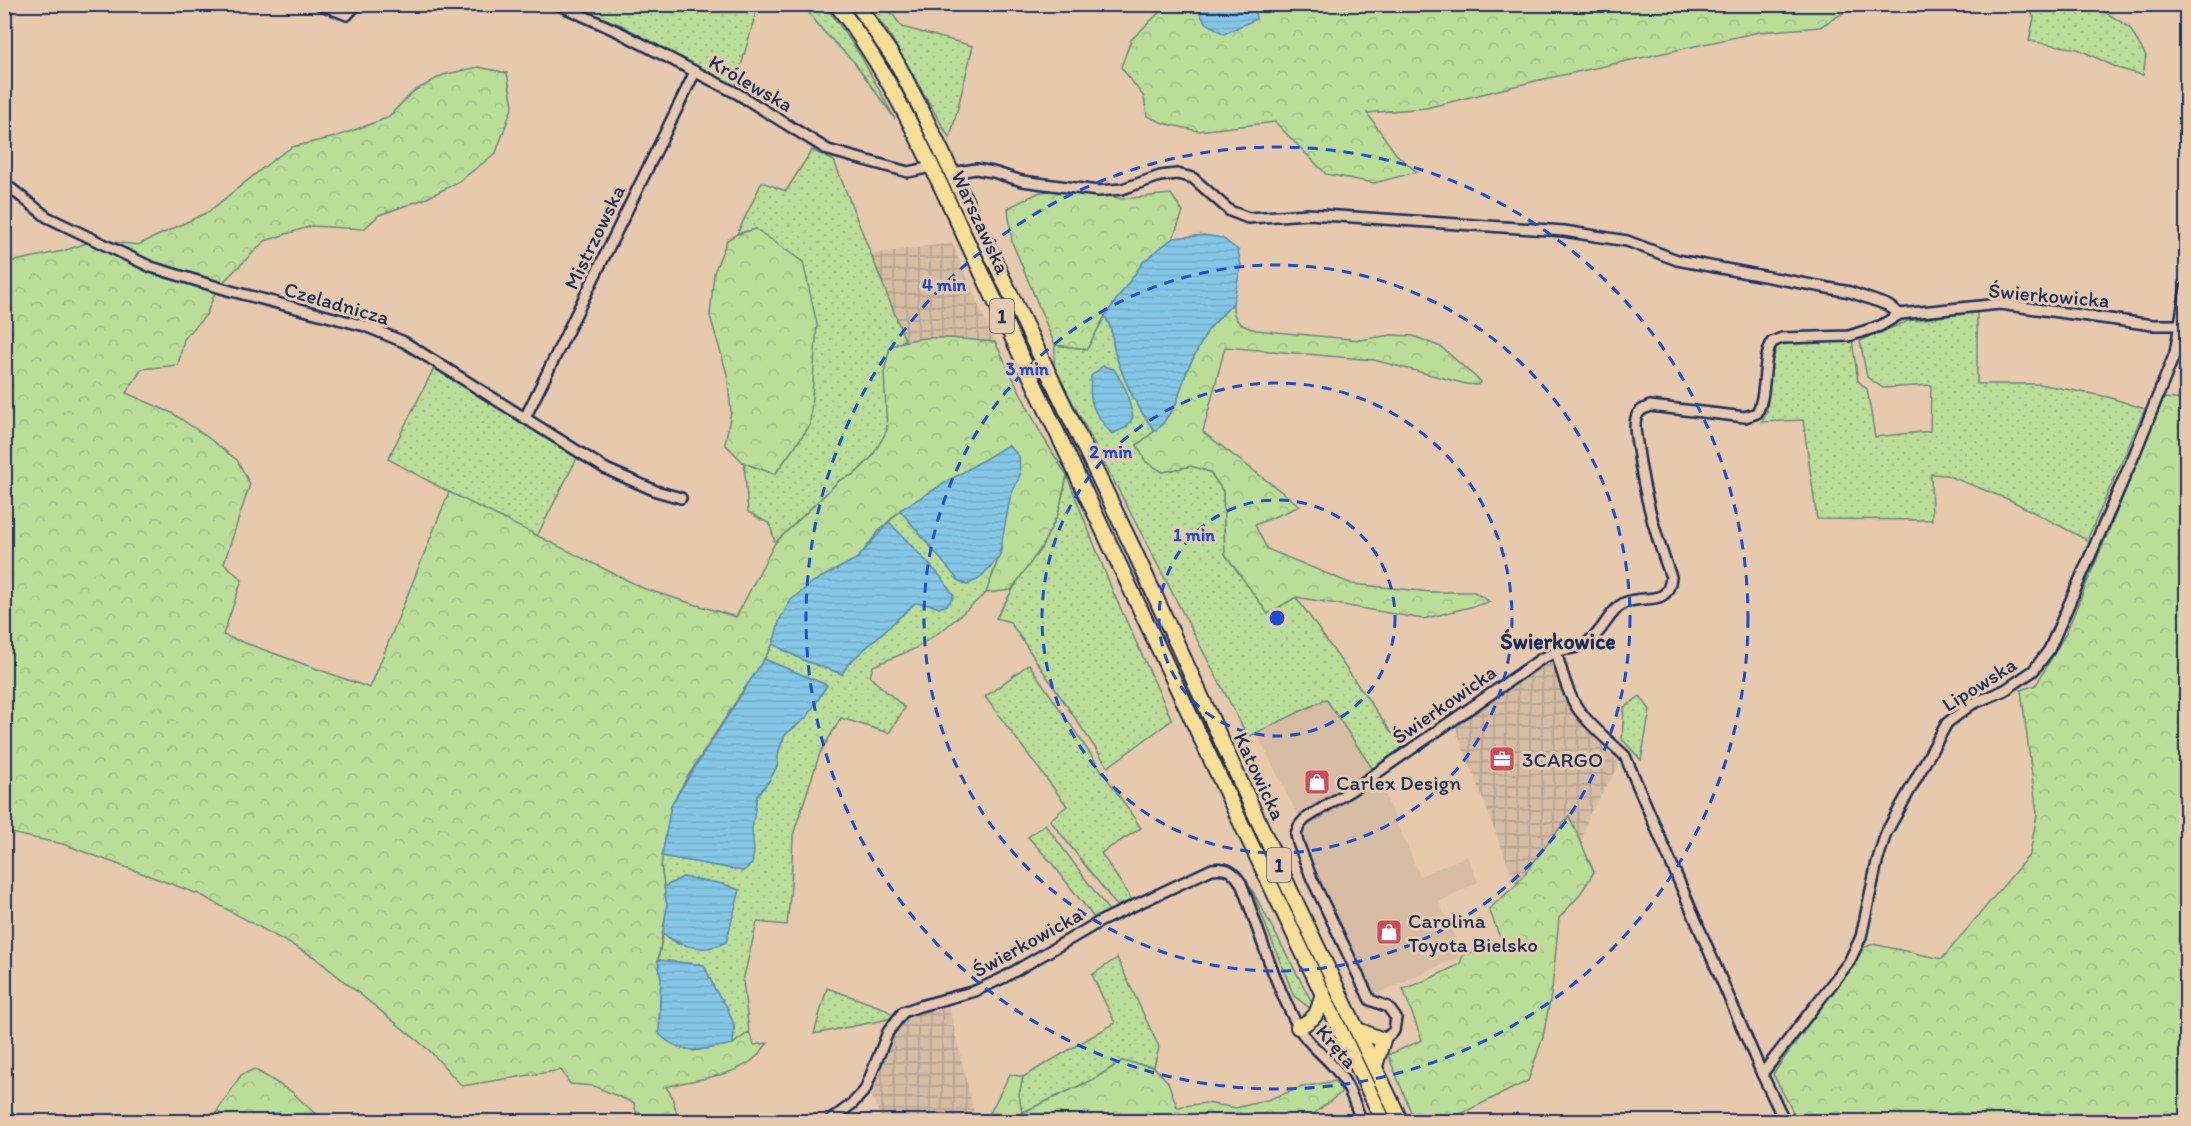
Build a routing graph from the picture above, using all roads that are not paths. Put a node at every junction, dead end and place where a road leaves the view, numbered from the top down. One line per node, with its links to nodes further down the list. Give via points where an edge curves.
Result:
1 (319, 4): 2 (street, via 347,15)
2 (357, 4)
3 (557, 4): 6 (street, Królewska)
4 (836, 4): 7 (main road, Warszawska / 1, via 889,84)
5 (857, 4): 8 (main road, Warszawska / 1, via 897,63)
6 (695, 72): 7 (street, Królewska, via 828,150 908,172); 13 (street, Mistrzowska)
7 (932, 167): 15 (main road, Warszawska / 1)
8 (952, 173): 11 (street, via 993,171 1022,181 1098,191 1122,189 1177,174 1193,178 1230,212 1248,218 1308,214 1564,231 1627,241 1677,260 1850,292 1887,305); 14 (main road, Warszawska / 1)
9 (4, 183): 13 (street, Czeladnicza, via 47,216 151,267 365,326 404,342)
10 (2187, 288): 12 (street, Lipowska)
11 (1900, 314): 12 (street, Świerkowicka, via 2000,304 2153,325); 17 (street, Świerkowicka, via 1880,326 1854,334 1782,338 1772,342 1762,404 1757,413 1745,417 1650,406 1641,410 1635,427 1641,469 1648,510 1671,577 1670,588 1657,598 1632,599 1621,604 1591,640)
12 (2180, 325): 23 (street, Lipowska, via 2175,353 2135,453 2049,650 2033,671 2005,690 1972,704 1947,723 1886,833 1861,937 1849,962)
13 (525, 418): 16 (street, Czeladnicza, via 606,470)
14 (1084, 447): 20 (main road, Katowicka / 1)
15 (1073, 465): 18 (main road, Katowicka / 1)
16 (681, 498)
17 (1556, 652): 21 (street, Świerkowicka, via 1540,659 1299,826 1296,834 1308,870 1370,1000 1388,1007 1396,1018 1394,1031); 23 (street, via 1577,708 1624,756)
18 (1323, 992): 19 (main road, via 1316,1016); 26 (main road, Katowicka / 1)
19 (1298, 1027): 24 (street, Świerkowicka, via 1241,883 1230,870 1212,869 1101,921 975,991 903,1012 888,1032 865,1090); 25 (street, Kręta, via 1346,1083)
20 (1358, 1030): 21 (main road); 22 (main road, Katowicka / 1)
21 (1383, 1040): 22 (main road)
22 (1375, 1066): 27 (main road, Katowicka / 1)
23 (1762, 1074): 28 (street)
24 (828, 1122)
25 (1362, 1122)
26 (1384, 1122)
27 (1401, 1122)
28 (1785, 1122)

